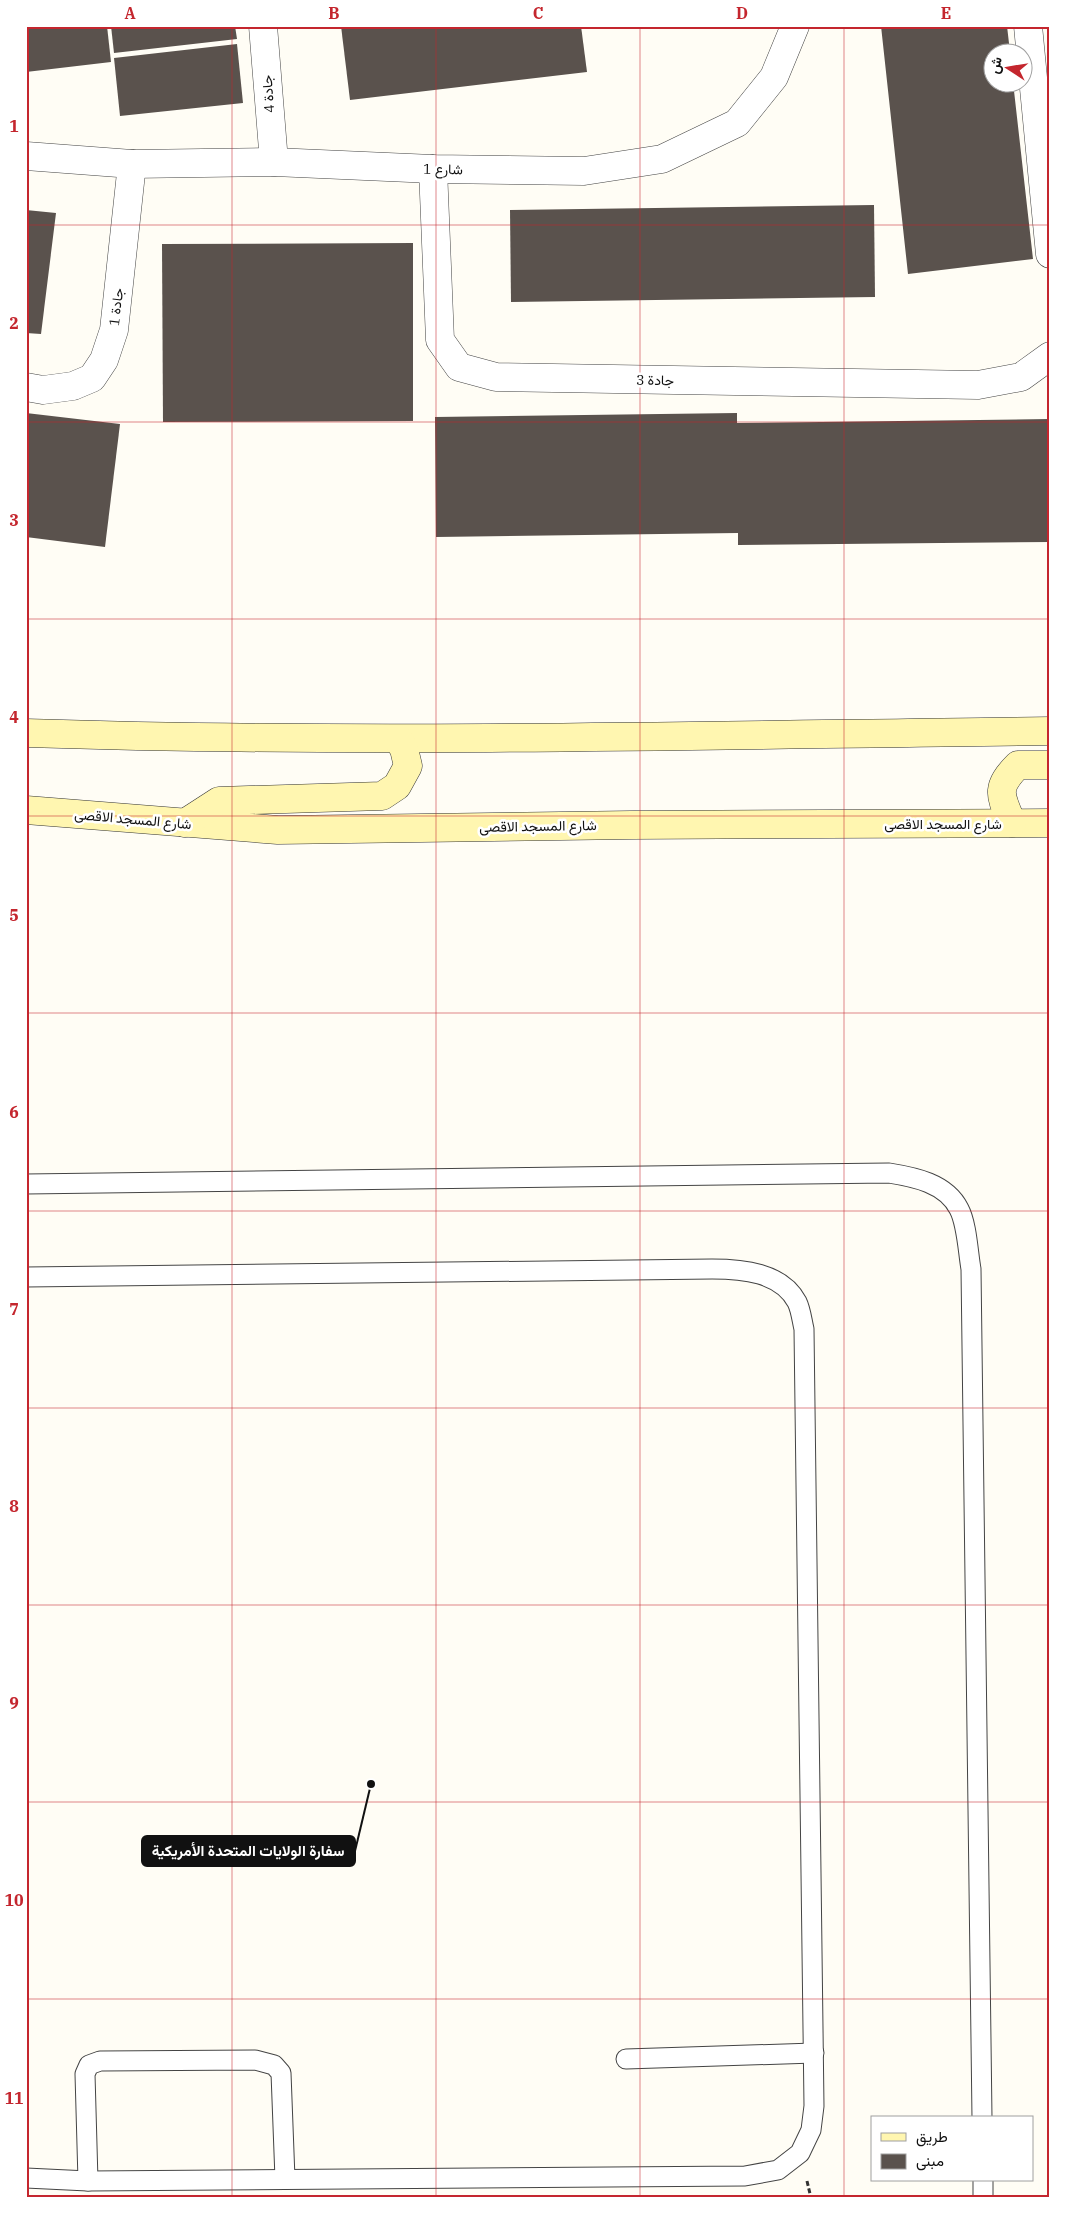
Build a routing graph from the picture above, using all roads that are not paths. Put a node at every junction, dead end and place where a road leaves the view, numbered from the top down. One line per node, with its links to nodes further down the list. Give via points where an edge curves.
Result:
1 (263, 26): 5 (street, جادة 4)
2 (795, 26): 7 (street, شارع 1, via 774,77 737,123 662,160 584,171)
3 (1028, 26): 8 (street)
4 (26, 156): 6 (street, شارع 1)
5 (274, 162): 6 (street, شارع 1); 7 (street, شارع 1)
6 (132, 164): 10 (street, جادة 1, via 114,330 104,360 92,378 73,386 43,390)
7 (433, 169): 9 (street, جادة 3, via 440,340 458,367 496,377 978,385 1021,378)
8 (1050, 254)
9 (1050, 356)
10 (26, 387)
11 (1050, 731): 13 (main road)
12 (26, 732): 13 (main road)
13 (398, 738): 16 (main road, via 408,766 397,786 382,796 219,801)
14 (1050, 765): 17 (main road, via 1018,765 1005,778 1001,797)
15 (26, 810): 16 (main road, شارع المسجد الاقصى)
16 (185, 823): 17 (main road, شارع المسجد الاقصى, via 278,830)
17 (1012, 823): 18 (main road, شارع المسجد الاقصى)
18 (1050, 823)
19 (26, 1184): 23 (lane, via 889,1173 930,1182 947,1195 959,1208 971,1269)
20 (26, 1277): 21 (lane, via 734,1269 762,1274 782,1285 797,1302 804,1329)
21 (814, 2053): 22 (lane); 25 (lane, via 814,2106 810,2130 800,2153 778,2170 745,2176)
22 (626, 2060)
23 (982, 2116)
24 (26, 2178): 26 (lane)
25 (285, 2179): 26 (lane); 26 (lane, via 281,2073 274,2065 254,2060 100,2061 90,2065 85,2074)
26 (88, 2181)
27 (983, 2182): 28 (lane)
28 (983, 2198)

